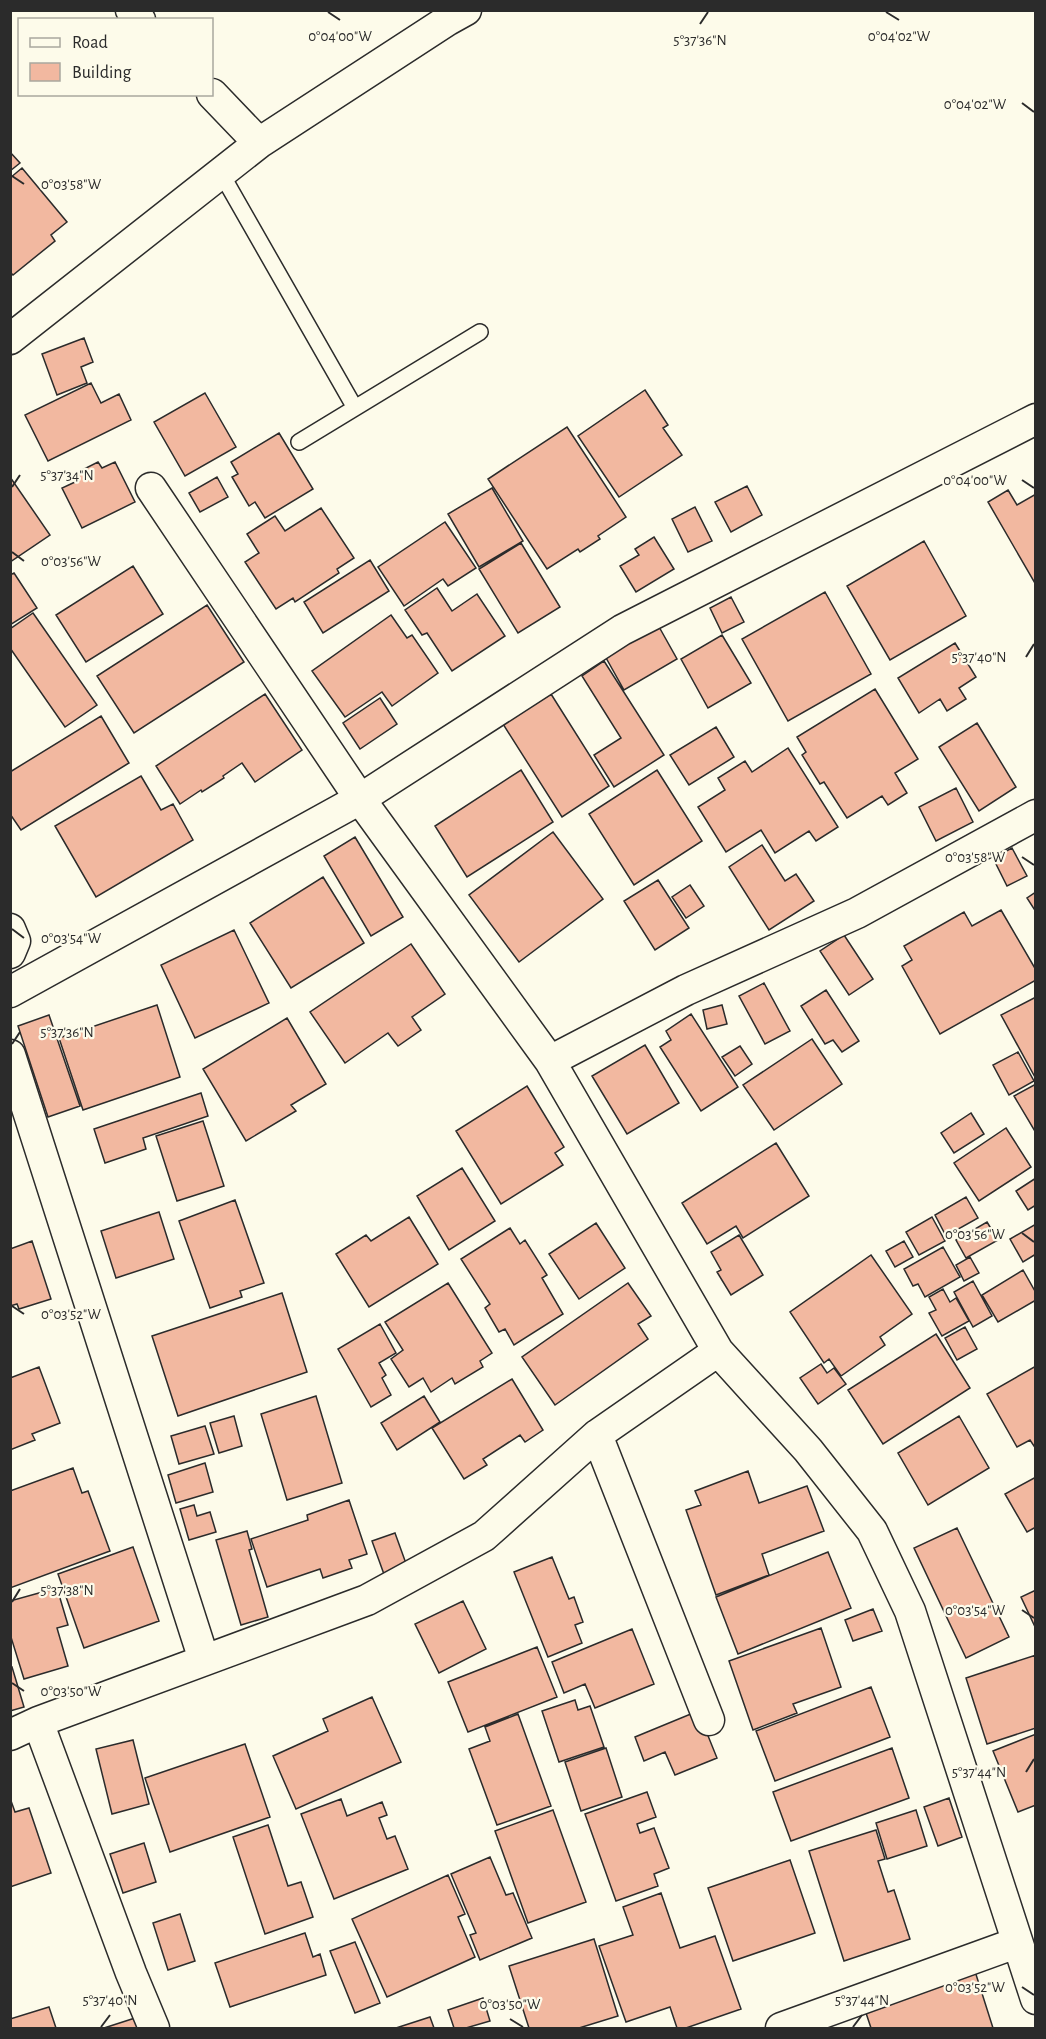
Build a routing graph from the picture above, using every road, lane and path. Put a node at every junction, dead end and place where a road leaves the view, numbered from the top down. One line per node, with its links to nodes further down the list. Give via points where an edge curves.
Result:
1 (451, 14): 3 (street)
2 (213, 95): 3 (street)
3 (259, 143): 4 (street)
4 (221, 172): 6 (street); 7 (lane)
5 (480, 332): 7 (lane)
6 (10, 339)
7 (355, 408): 9 (lane)
8 (1035, 419): 11 (street, via 622,630)
9 (299, 442)
10 (151, 488): 11 (street)
11 (360, 800): 15 (street); 17 (street)
12 (1035, 815): 17 (street, via 857,913 686,990)
13 (10, 929): 14 (street, via 15,941)
14 (10, 953)
15 (10, 992)
16 (10, 1055): 20 (street)
17 (550, 1061): 18 (street)
18 (718, 1351): 19 (street); 24 (street, via 808,1450 872,1531 910,1611)
19 (597, 1435): 20 (street, via 484,1536 367,1600); 21 (street)
20 (204, 1660): 22 (street)
21 (709, 1720)
22 (38, 1722): 23 (street); 26 (street)
23 (10, 1735)
24 (1016, 1943): 25 (street); 27 (street)
25 (1035, 1999)
26 (154, 2028)
27 (781, 2028)

